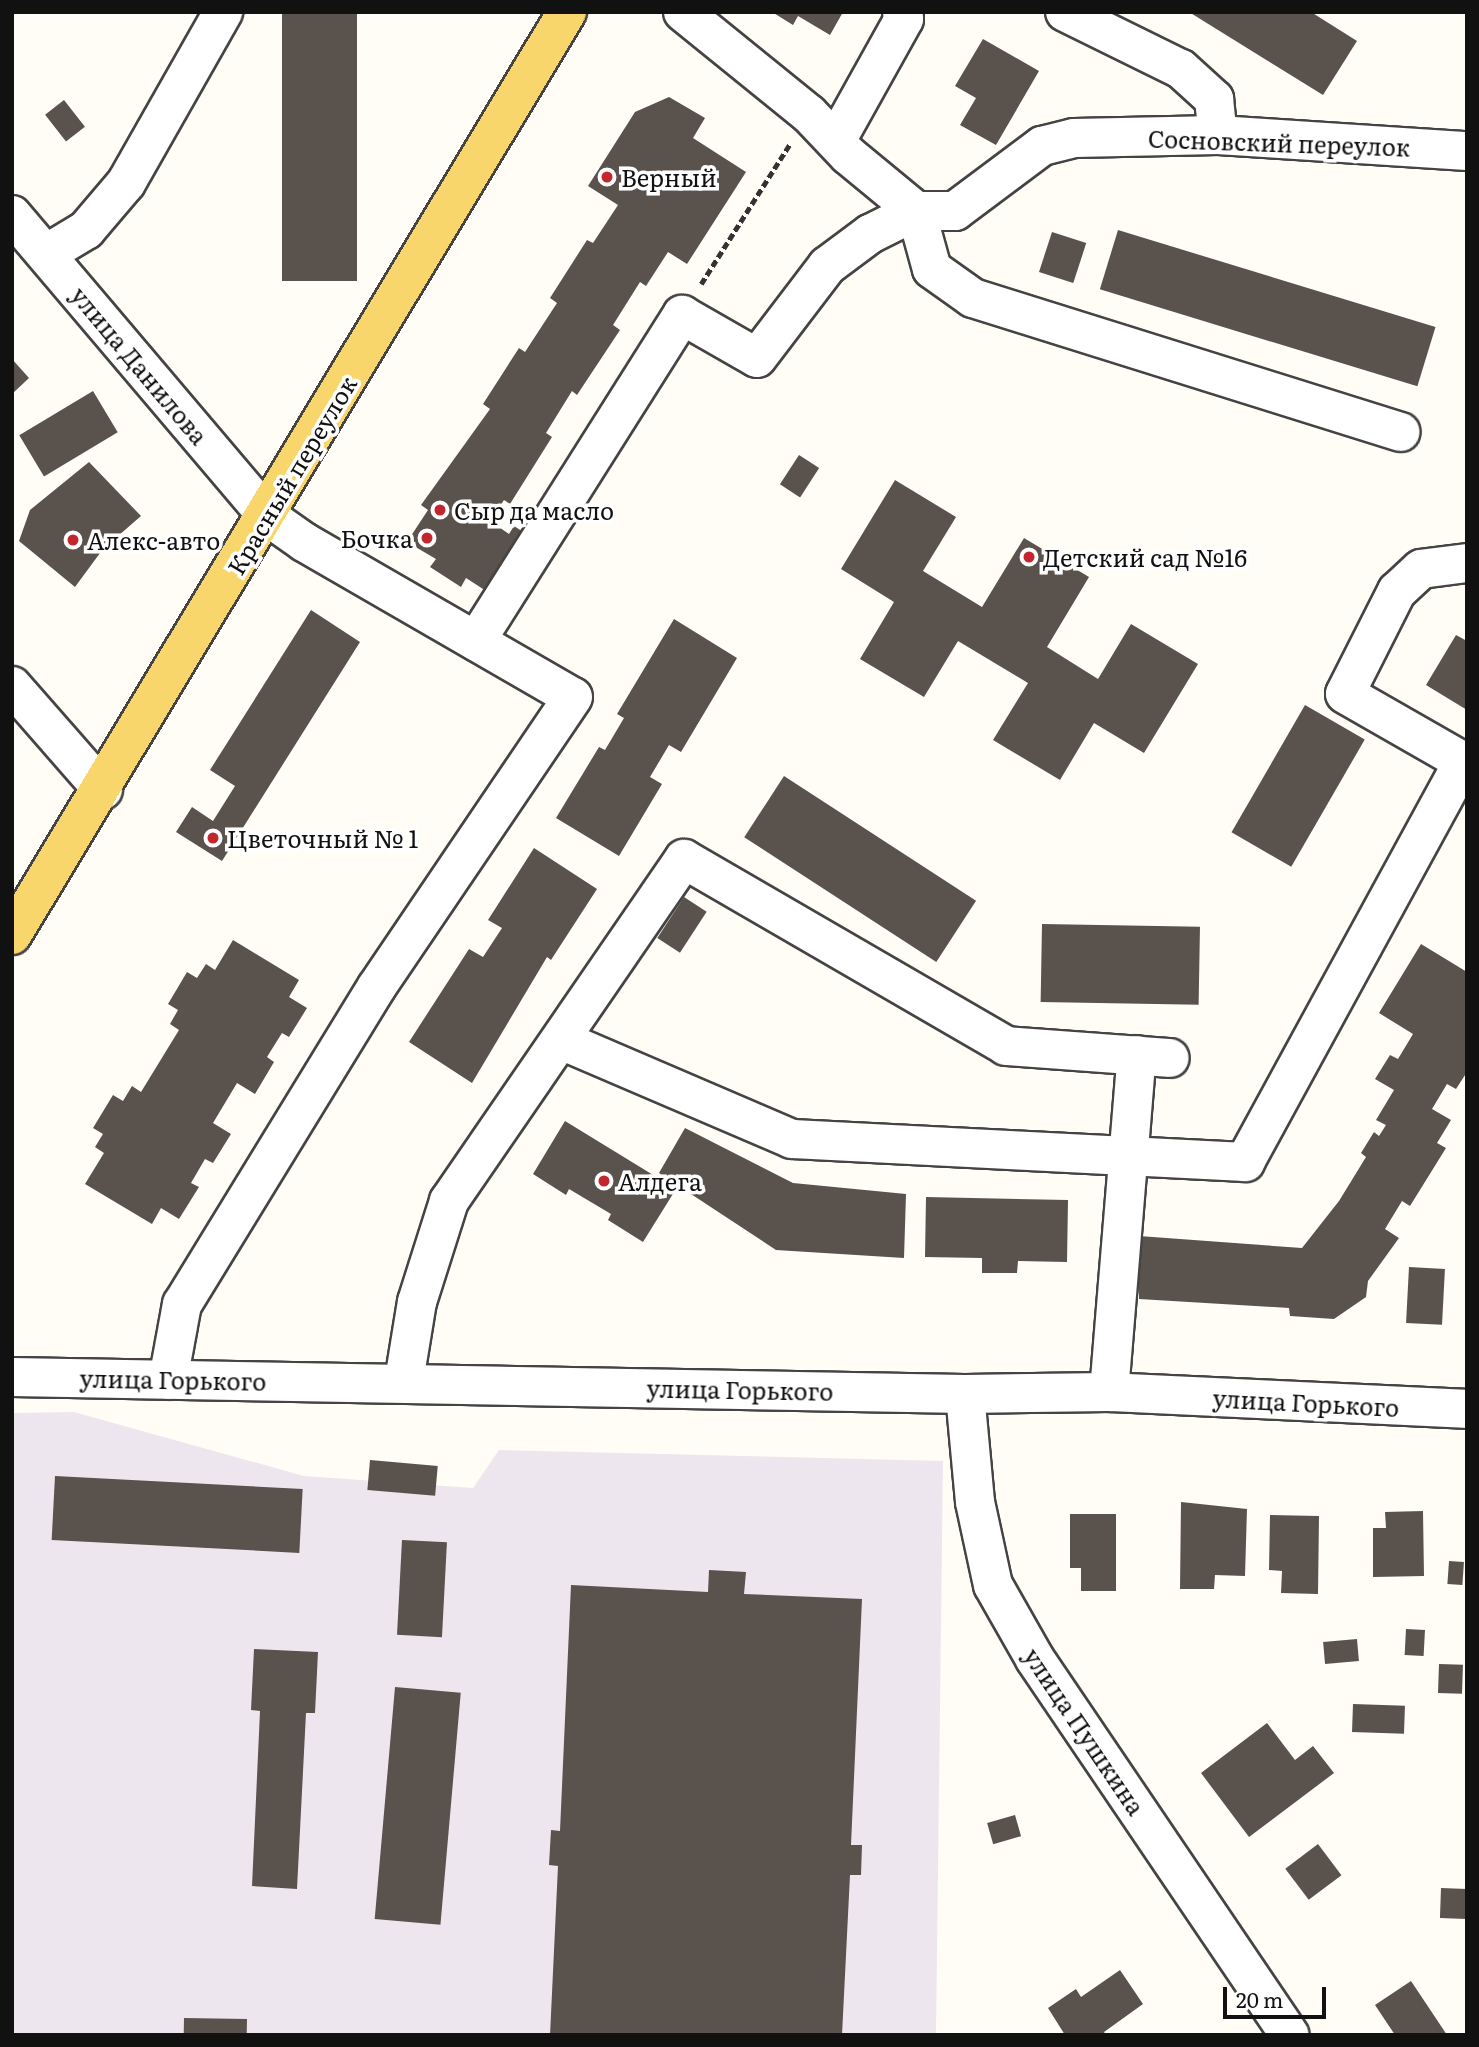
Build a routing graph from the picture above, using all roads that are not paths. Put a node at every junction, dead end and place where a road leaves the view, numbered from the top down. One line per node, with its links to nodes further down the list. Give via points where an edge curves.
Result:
1 (223, 12): 10 (street, via 126,183 86,230)
2 (567, 12): 12 (main road, Красный переулок)
3 (683, 12): 7 (street, via 809,114)
4 (902, 12): 7 (street, via 904,19)
5 (1065, 12): 6 (street, via 1181,69 1214,99)
6 (1218, 135): 8 (street, Сосновский переулок); 9 (street, Сосновский переулок, via 1074,138 1042,146 955,211)
7 (836, 142): 9 (street)
8 (1467, 150)
9 (916, 211): 11 (street, via 932,269 973,298); 14 (street, via 870,233 827,266 757,358 682,315)
10 (26, 241): 12 (street, улица Данилова)
11 (1400, 432)
12 (267, 516): 14 (street, улица Данилова); 17 (main road, Красный переулок)
13 (1467, 563): 16 (street, via 1421,569 1397,591 1345,694)
14 (476, 641): 22 (street, улица Данилова, via 572,697 376,988 182,1304)
15 (12, 686): 17 (street)
16 (1465, 763): 20 (street, via 1245,1162)
17 (103, 790): 18 (main road, Красный переулок)
18 (12, 936)
19 (561, 1040): 20 (street, via 792,1139); 20 (street, via 684,859 1006,1046 1153,1057); 23 (street, via 449,1201 417,1302)
20 (1131, 1156): 24 (street)
21 (12, 1377): 22 (street, улица Горького)
22 (168, 1380): 23 (street, улица Горького)
23 (404, 1381): 25 (street, улица Горького)
24 (1109, 1392): 25 (street, улица Горького); 26 (street, улица Горького)
25 (965, 1394): 27 (street, улица Пушкина, via 975,1502 993,1585 1035,1659)
26 (1466, 1407)
27 (1290, 2035)

